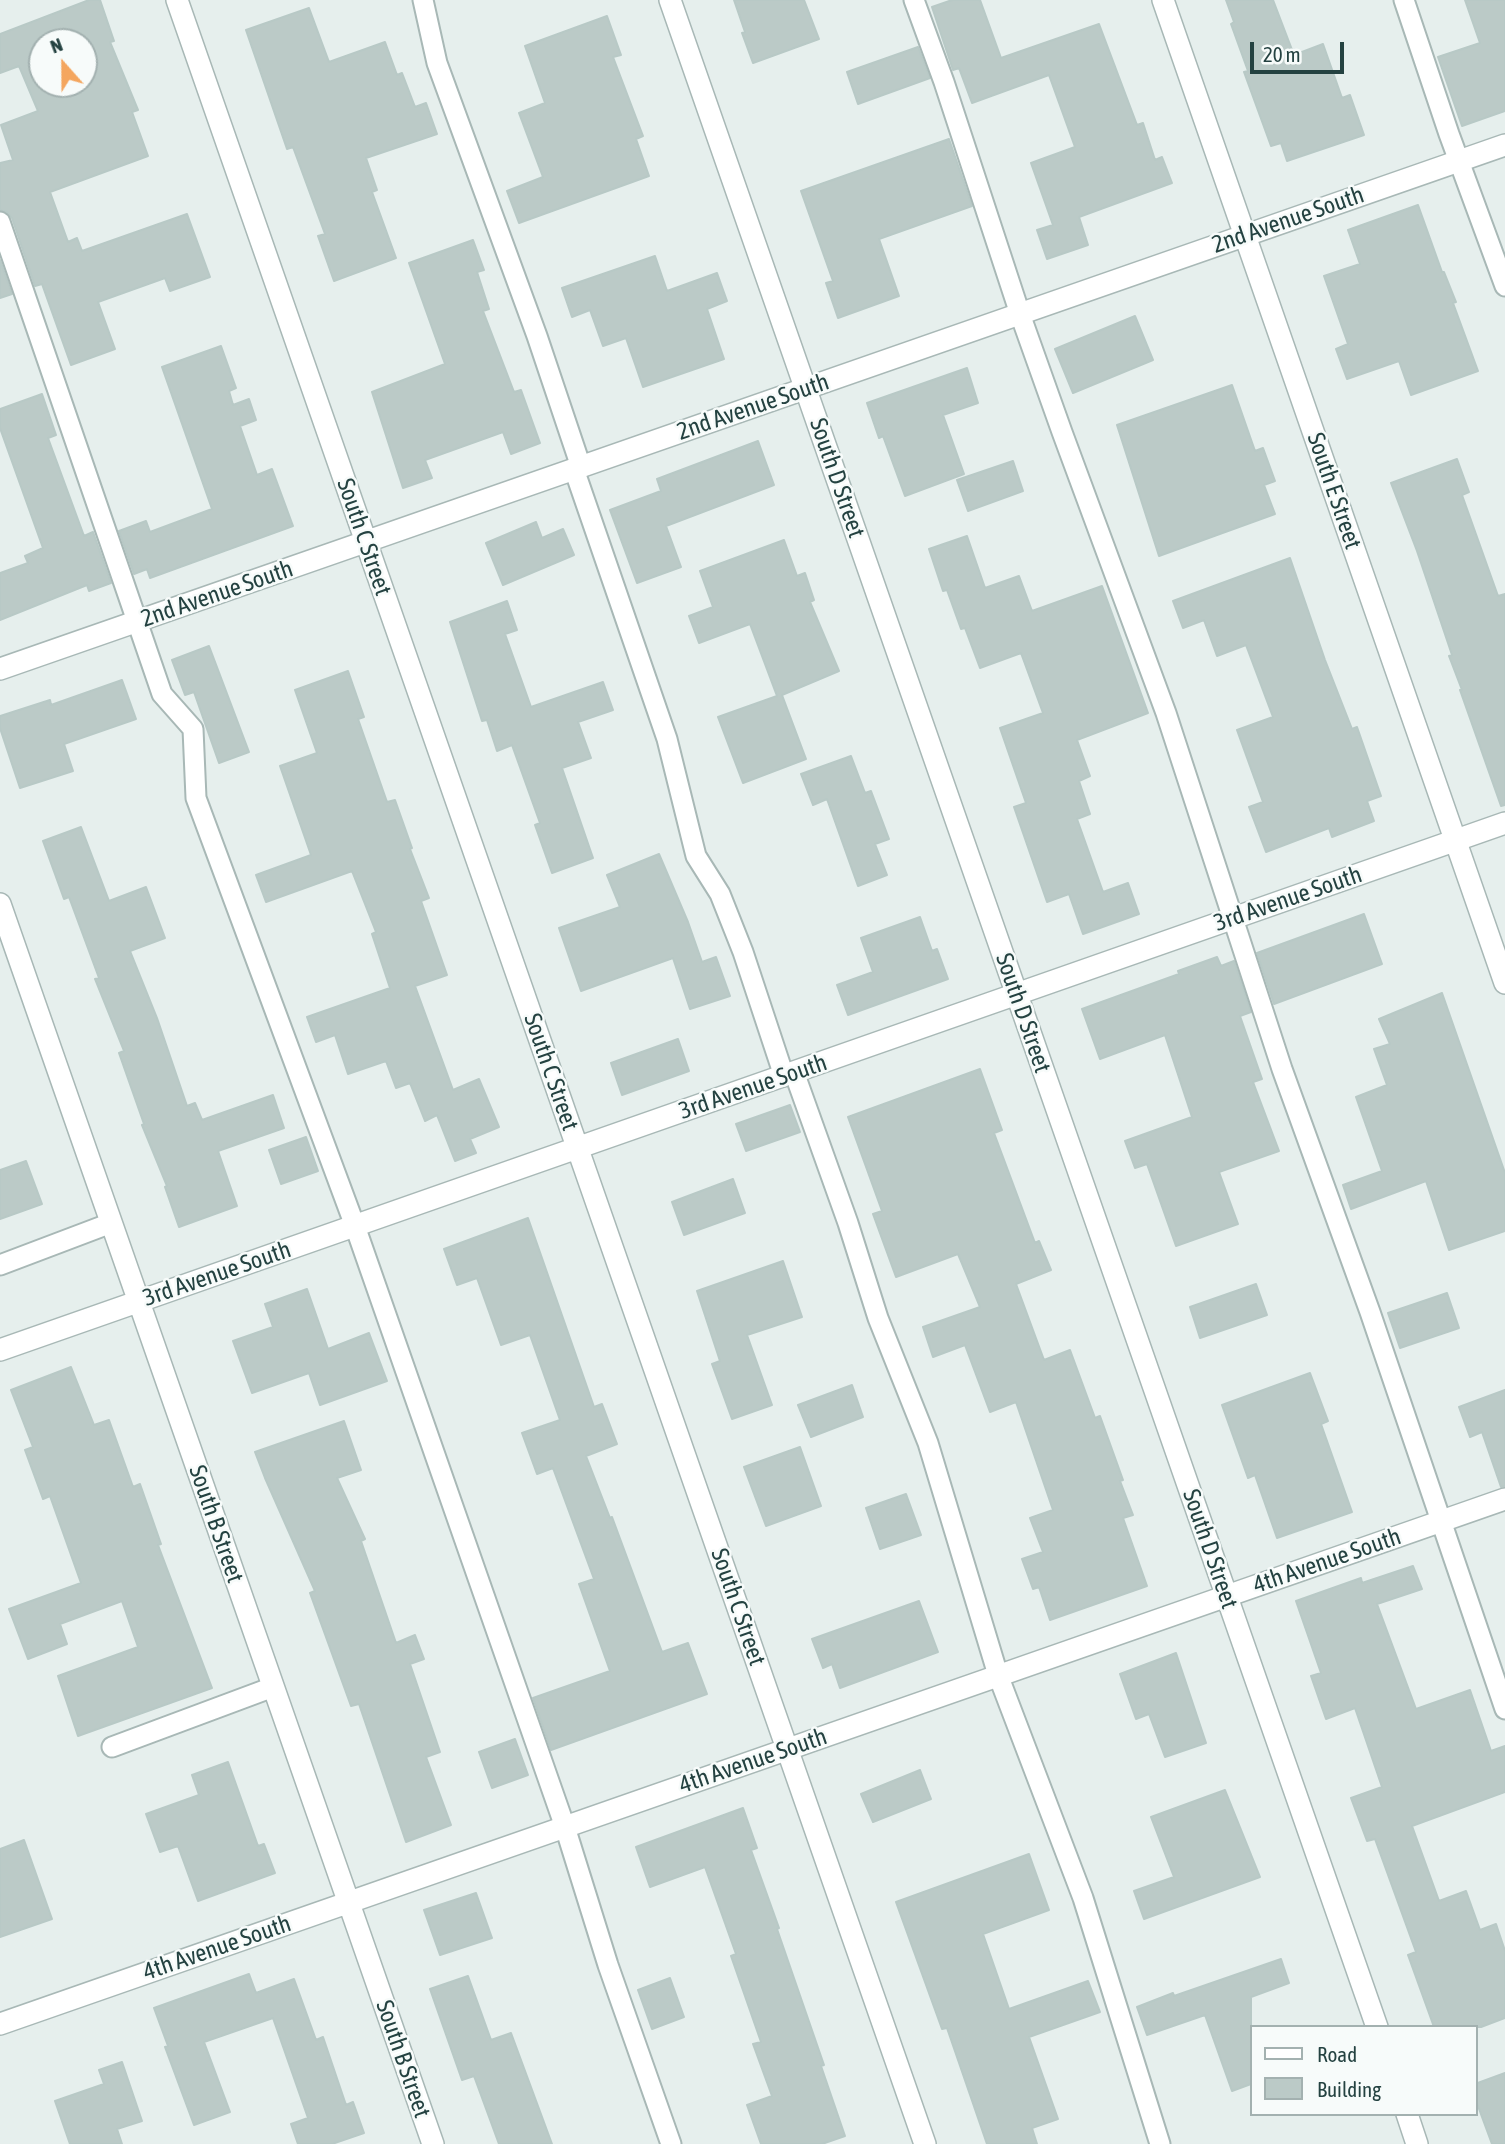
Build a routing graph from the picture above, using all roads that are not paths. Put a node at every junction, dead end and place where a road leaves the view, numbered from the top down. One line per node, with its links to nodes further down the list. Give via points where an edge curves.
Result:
1 (177, 0): 15 (street, South C Street)
2 (423, 0): 14 (lane, via 437,63 537,337)
3 (670, 0): 13 (street, South D Street)
4 (914, 0): 12 (lane)
5 (1163, 0): 10 (street, South E Street)
6 (1404, 0): 8 (lane)
7 (1505, 145): 8 (street, 2nd Avenue South)
8 (1460, 160): 10 (street, 2nd Avenue South); 11 (lane)
9 (0, 222): 16 (lane)
10 (1245, 236): 12 (street, 2nd Avenue South); 19 (street, South E Street)
11 (1505, 286)
12 (1020, 314): 13 (street, 2nd Avenue South); 21 (lane, via 1166,713)
13 (806, 389): 14 (street, 2nd Avenue South); 23 (street, South D Street)
14 (578, 468): 15 (street, 2nd Avenue South); 24 (lane, via 667,738 696,856 724,906)
15 (366, 542): 16 (street, 2nd Avenue South); 25 (street, South C Street)
16 (139, 621): 17 (street, 2nd Avenue South); 27 (lane, via 162,694 193,729 196,798)
17 (0, 669)
18 (1505, 823): 19 (street, 3rd Avenue South)
19 (1455, 841): 21 (street, 3rd Avenue South); 22 (street, South E Street)
20 (0, 904): 26 (street, South B Street)
21 (1234, 918): 23 (street, 3rd Avenue South); 32 (lane)
22 (1505, 983)
23 (1017, 994): 24 (street, 3rd Avenue South); 33 (street, South D Street)
24 (789, 1074): 25 (street, 3rd Avenue South); 34 (lane, via 928,1443)
25 (578, 1148): 27 (street, 3rd Avenue South); 38 (street, South C Street)
26 (111, 1223): 28 (lane); 29 (street, South B Street)
27 (355, 1226): 29 (street, 3rd Avenue South); 39 (lane)
28 (0, 1265)
29 (139, 1302): 30 (street, 3rd Avenue South); 35 (street, South B Street)
30 (0, 1349)
31 (1505, 1499): 32 (street, 4th Avenue South)
32 (1440, 1522): 33 (street, 4th Avenue South); 36 (lane)
33 (1226, 1596): 34 (street, 4th Avenue South); 42 (street, South D Street)
34 (998, 1675): 38 (street, 4th Avenue South); 47 (lane, via 1083,1898)
35 (273, 1687): 37 (lane); 40 (street, South B Street)
36 (1505, 1709)
37 (112, 1747)
38 (788, 1749): 39 (street, 4th Avenue South); 46 (street, South C Street)
39 (565, 1827): 40 (street, 4th Avenue South); 45 (lane)
40 (348, 1903): 41 (street, 4th Avenue South); 44 (street, South B Street)
41 (0, 2024)
42 (1376, 2025)
43 (1408, 2116): 48 (street)
44 (433, 2144)
45 (671, 2144)
46 (925, 2144)
47 (1160, 2144)
48 (1418, 2144)

